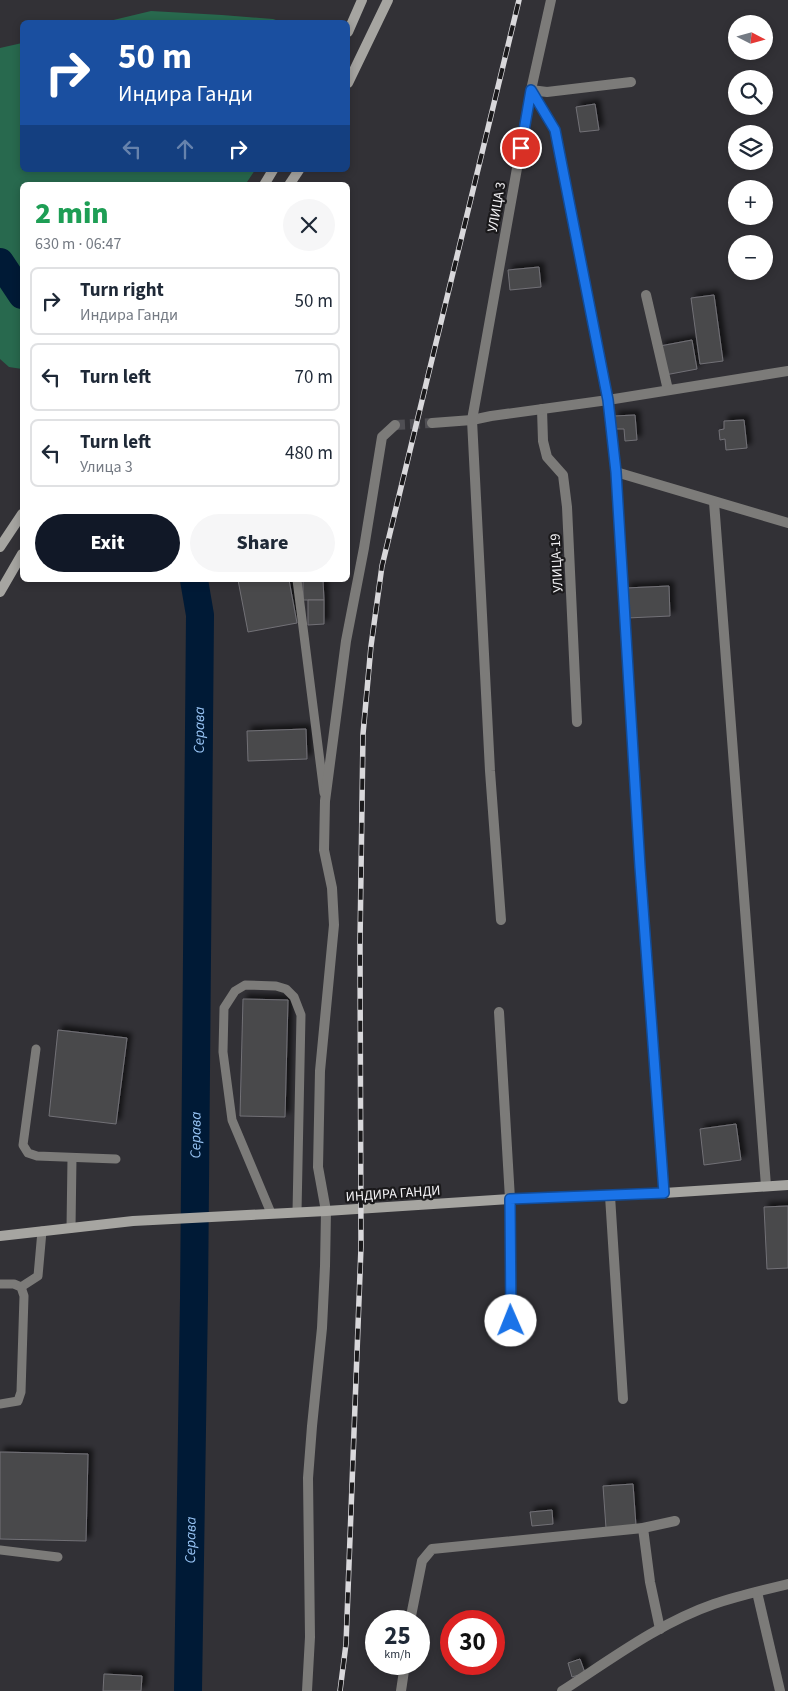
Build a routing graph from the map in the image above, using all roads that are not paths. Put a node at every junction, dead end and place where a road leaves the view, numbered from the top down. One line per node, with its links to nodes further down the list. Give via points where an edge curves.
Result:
1 (362, 0): 4 (street)
2 (388, 0): 5 (street)
3 (550, 0): 7 (street, УЛИЦА 3)
4 (350, 27)
5 (350, 79)
6 (631, 82): 7 (street, via 547,92)
7 (531, 90): 11 (street, via 555,130); 13 (street, УЛИЦА 3)
8 (646, 295): 10 (street)
9 (788, 371): 10 (street)
10 (668, 390): 11 (street)
11 (608, 400): 12 (street); 16 (street)
12 (542, 409): 13 (street); 24 (street, УЛИЦА-19, via 547,457 563,475 567,507)
13 (472, 420): 14 (street); 26 (street, УЛИЦА 3)
14 (432, 423)
15 (395, 425): 25 (street, via 382,437 346,641)
16 (616, 472): 17 (street); 33 (street)
17 (714, 502): 19 (street); 32 (street)
18 (20, 517): 20 (street)
19 (788, 523)
20 (0, 547)
21 (20, 557): 23 (street)
22 (297, 582): 25 (lane)
23 (0, 592)
24 (577, 722)
25 (324, 801): 36 (street, via 324,850 332,888 334,925 320,1071 318,1167)
26 (501, 920)
27 (499, 1012): 35 (street)
28 (36, 1049): 29 (lane, via 23,1145 28,1154)
29 (72, 1158): 30 (lane); 39 (lane)
30 (116, 1159)
31 (788, 1185): 32 (street, ИНДИРА ГАНДИ)
32 (766, 1186): 33 (street, ИНДИРА ГАНДИ)
33 (664, 1193): 34 (street, ИНДИРА ГАНДИ)
34 (610, 1196): 35 (street, ИНДИРА ГАНДИ); 45 (street)
35 (510, 1199): 36 (street, ИНДИРА ГАНДИ); 44 (street)
36 (326, 1211): 37 (street, ИНДИРА ГАНДИ); 56 (street, via 322,1328 308,1478 310,1637)
37 (297, 1212): 38 (street, ИНДИРА ГАНДИ); 38 (lane, via 301,1015 294,997 286,989 245,986 235,991 224,1008 223,1052 232,1120)
38 (270, 1213): 39 (street, ИНДИРА ГАНДИ, via 133,1220)
39 (71, 1228): 40 (street, ИНДИРА ГАНДИ)
40 (42, 1231): 41 (street, ИНДИРА ГАНДИ); 43 (lane, via 38,1276)
41 (0, 1236)
42 (0, 1284): 43 (lane)
43 (21, 1287): 46 (lane, via 24,1296 21,1392 18,1401)
44 (511, 1339)
45 (623, 1398)
46 (0, 1404)
47 (675, 1521): 48 (street)
48 (643, 1528): 53 (street, via 432,1549 422,1561); 54 (street)
49 (0, 1550): 50 (lane)
50 (58, 1557)
51 (788, 1584): 52 (street)
52 (757, 1592): 54 (street, via 714,1604); 59 (street)
53 (412, 1610)
54 (660, 1629): 58 (street)
55 (403, 1675): 57 (street)
56 (307, 1691)
57 (401, 1691)
58 (562, 1691)
59 (780, 1691)

